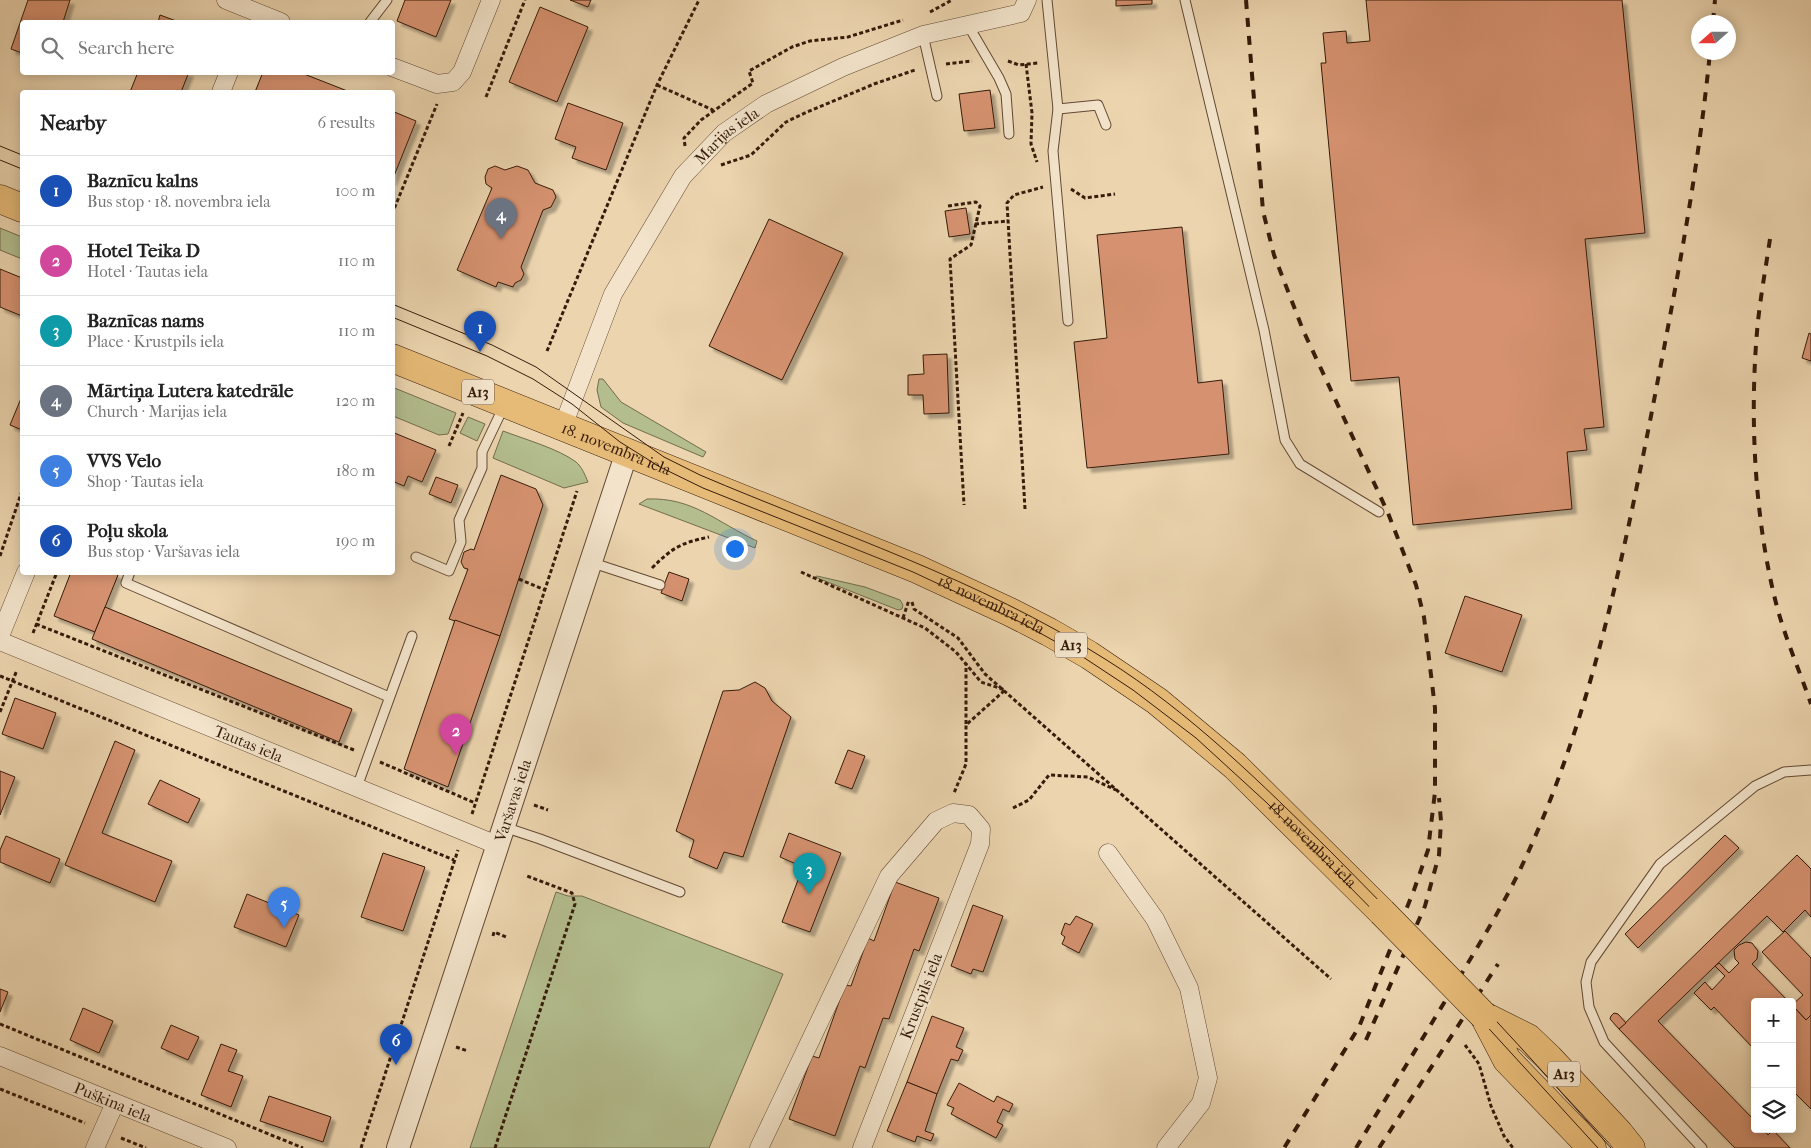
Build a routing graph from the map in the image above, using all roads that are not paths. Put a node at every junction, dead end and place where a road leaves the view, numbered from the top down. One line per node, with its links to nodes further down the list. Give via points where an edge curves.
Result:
1 (226, 0): 7 (street)
2 (386, 0): 9 (lane)
3 (491, 0): 12 (street, via 462,72 448,83 437,84)
4 (1027, 0): 10 (street, Marijas iela, via 1021,13)
5 (1047, 0): 16 (lane)
6 (1185, 0): 26 (lane, via 1264,330 1285,440 1300,464)
7 (251, 17): 8 (street)
8 (269, 20)
9 (371, 20)
10 (968, 25): 11 (street, Marijas iela); 18 (lane, via 1000,78 1006,94)
11 (923, 35): 15 (lane); 24 (street, Marijas iela, via 843,67 766,104 724,133 683,176 613,294)
12 (395, 68)
13 (228, 75): 14 (street)
14 (222, 90)
15 (937, 96)
16 (1058, 109): 17 (lane, via 1098,105); 21 (lane, via 1053,151)
17 (1106, 126)
18 (1009, 134)
19 (0, 199): 20 (main road)
20 (20, 207)
21 (1068, 321)
22 (395, 359): 23 (main road, 18. novembra iela / A13)
23 (505, 403): 24 (main road, 18. novembra iela / A13); 27 (lane, via 482,452 482,468 459,520 461,542 449,571)
24 (563, 426): 25 (main road, 18. novembra iela / A13)
25 (627, 452): 28 (street, Varšavas iela); 41 (main road, 18. novembra iela / A13, bridge, via 918,569 1010,612 1089,655 1157,701 1235,766)
26 (1379, 512)
27 (416, 557)
28 (590, 562): 31 (lane); 38 (street, Varšavas iela)
29 (25, 575): 32 (street)
30 (129, 575): 35 (lane, via 126,583)
31 (660, 585)
32 (0, 636)
33 (412, 636): 35 (lane)
34 (0, 641): 37 (street, Tautas iela)
35 (389, 697): 37 (lane)
36 (1811, 770): 52 (lane, via 1784,772 1755,786 1660,864 1592,962 1586,982 1589,1007 1604,1042)
37 (358, 787): 38 (street, Tautas iela)
38 (500, 836): 40 (lane, via 540,839); 46 (street, Varšavas iela)
39 (1108, 853): 49 (street, via 1155,919 1190,988 1208,1078 1201,1103)
40 (680, 892)
41 (1484, 1016): 50 (main road, 18. novembra iela / A13, via 1507,1060); 51 (main road, 18. novembra iela / A13, via 1528,1038)
42 (0, 1056): 43 (street, Puškina iela)
43 (115, 1103): 44 (street); 45 (street, Puškina iela)
44 (95, 1148)
45 (227, 1148)
46 (398, 1148)
47 (759, 1148): 48 (street, Krustpils iela, via 889,876 936,821 953,813 969,815 981,829 980,844)
48 (862, 1148)
49 (1166, 1148)
50 (1592, 1148)
51 (1632, 1148)
52 (1702, 1148)

